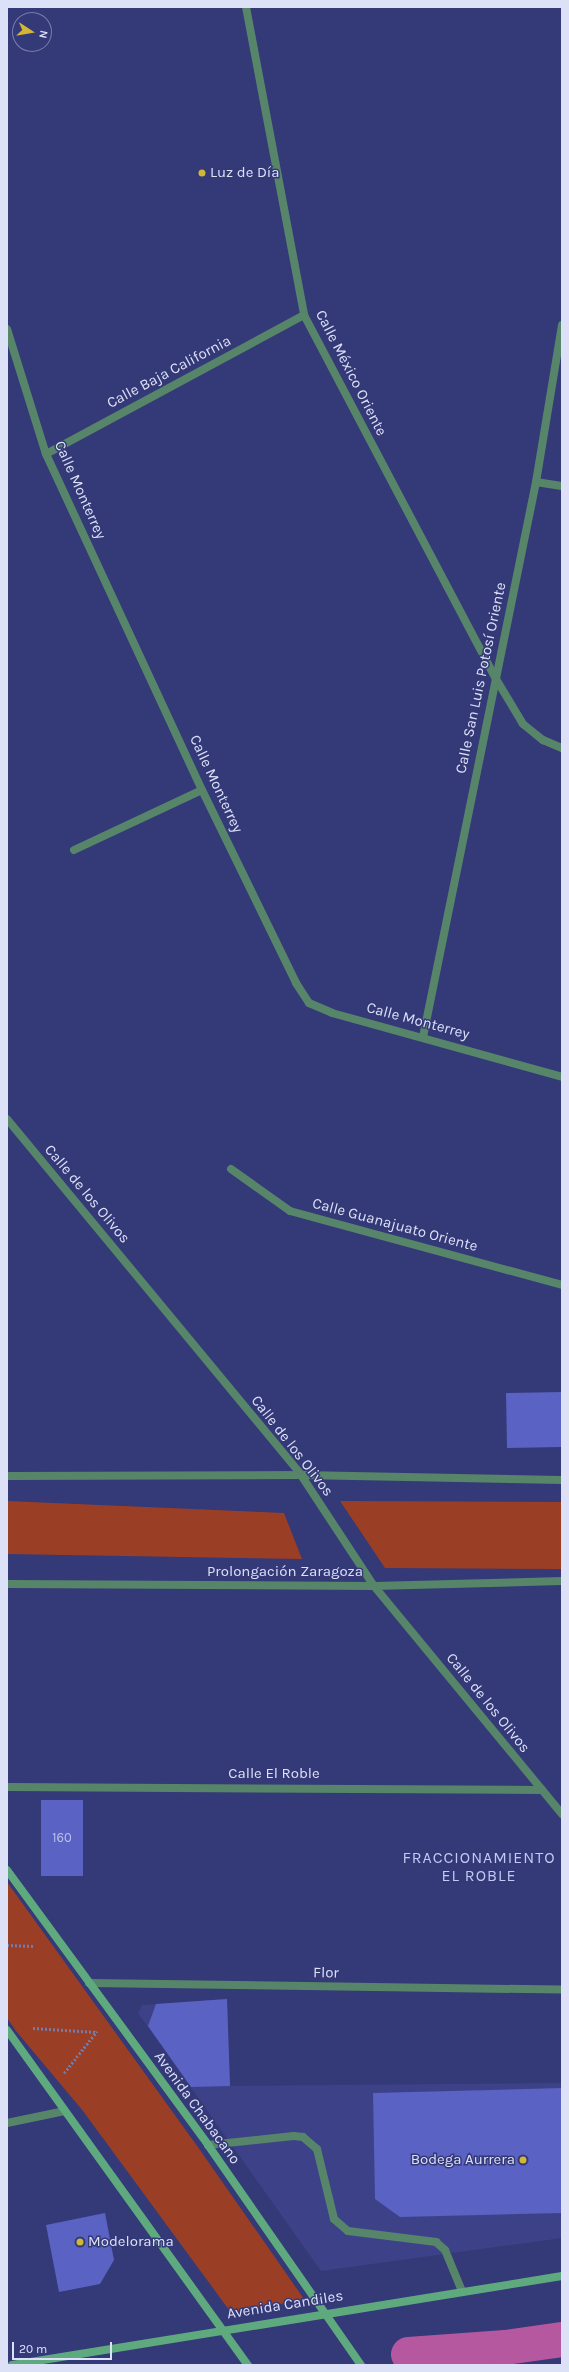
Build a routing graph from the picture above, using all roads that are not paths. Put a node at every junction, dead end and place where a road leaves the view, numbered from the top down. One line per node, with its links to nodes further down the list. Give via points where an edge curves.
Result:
1 (246, 7): 2 (street, Calle México Oriente)
2 (304, 315): 5 (street, Calle Baja California); 8 (street, Calle México Oriente)
3 (562, 325): 6 (street, Calle San Luis Potosí Oriente)
4 (7, 329): 5 (street, Calle Monterrey)
5 (46, 454): 10 (street, Calle Monterrey)
6 (536, 482): 7 (street); 8 (street, Calle San Luis Potosí Oriente)
7 (562, 486)
8 (496, 678): 9 (street, Calle México Oriente, via 523,724 543,740); 12 (street, Calle San Luis Potosí Oriente)
9 (562, 748)
10 (202, 790): 11 (street); 12 (street, Calle Monterrey, via 296,983 309,1003 332,1012)
11 (74, 850)
12 (423, 1037): 13 (street, Calle Monterrey)
13 (562, 1078)
14 (7, 1120): 17 (street, Calle de los Olivos)
15 (231, 1170): 16 (street, Calle Guanajuato Oriente, via 290,1211)
16 (562, 1285)
17 (301, 1475): 18 (street); 19 (street); 22 (street, Calle de los Olivos)
18 (7, 1476)
19 (562, 1480)
20 (562, 1580): 22 (street, Prolongación Zaragoza)
21 (7, 1584): 22 (street, Prolongación Zaragoza)
22 (374, 1586): 24 (street, Calle de los Olivos)
23 (7, 1786): 24 (street, Calle El Roble)
24 (542, 1790): 25 (street, Calle de los Olivos)
25 (562, 1814)
26 (7, 1870): 27 (main road, Avenida Chabacano)
27 (89, 1983): 28 (street, Flor); 32 (main road, Avenida Chabacano)
28 (562, 1990)
29 (7, 2030): 30 (main road)
30 (65, 2111): 31 (street); 36 (main road)
31 (7, 2123)
32 (208, 2145): 34 (street, via 303,2137 317,2149 334,2219 348,2231 436,2242 445,2250); 35 (main road, Avenida Chabacano)
33 (562, 2276): 34 (main road, Avenida Candiles)
34 (462, 2290): 35 (main road, Avenida Candiles)
35 (323, 2313): 36 (main road, Avenida Candiles); 39 (main road, Avenida Chabacano)
36 (222, 2329): 37 (main road, Avenida Candiles); 38 (main road)
37 (12, 2365)
38 (248, 2365)
39 (361, 2365)

